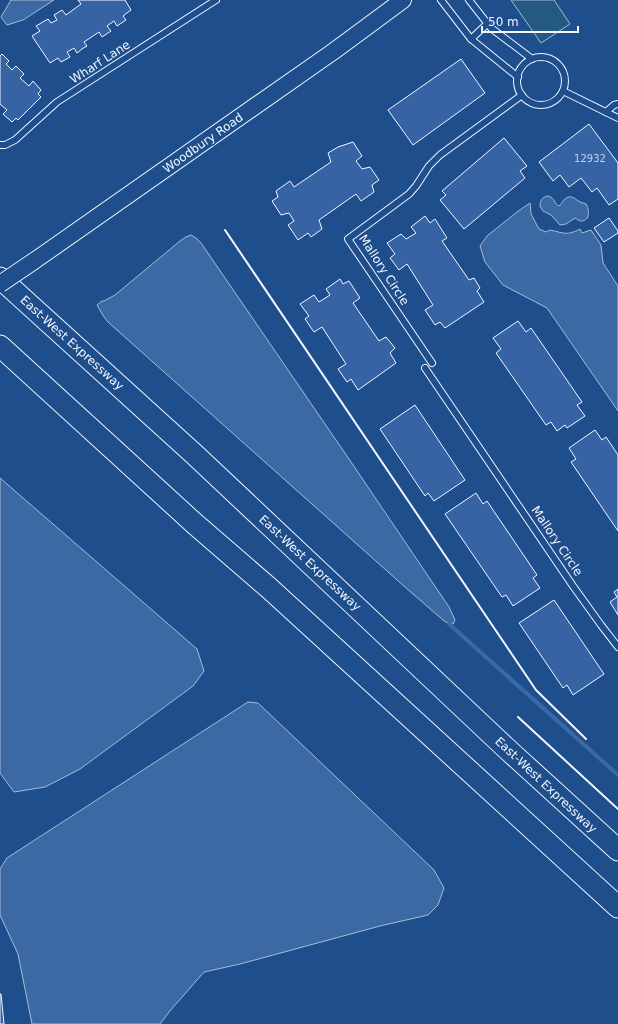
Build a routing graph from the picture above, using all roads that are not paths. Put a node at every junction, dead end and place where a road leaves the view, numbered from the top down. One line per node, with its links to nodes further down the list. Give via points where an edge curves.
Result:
1 (216, 0): 14 (lane, Wharf Lane, via 58,102 15,140)
2 (403, 0): 16 (street, Woodbury Road, bridge)
3 (442, 0): 6 (lane)
4 (469, 0): 5 (lane)
5 (487, 24): 6 (lane); 7 (lane)
6 (471, 39): 8 (lane)
7 (532, 59): 8 (lane, via 520,69); 9 (lane, via 547,58 560,66 565,81)
8 (518, 77): 10 (lane)
9 (563, 91): 10 (lane, via 555,100 544,104 532,103); 12 (lane)
10 (522, 95): 18 (lane, Mallory Circle, via 440,155 408,194 348,239)
11 (618, 104): 12 (lane)
12 (606, 112): 13 (lane)
13 (618, 118)
14 (0, 145)
15 (0, 278): 21 (highway, East-West Expressway, via 194,454)
16 (0, 284)
17 (0, 346): 22 (highway, via 195,524 270,588)
18 (432, 363)
19 (425, 368): 20 (lane, Mallory Circle, via 573,586)
20 (618, 647)
21 (618, 850)
22 (618, 907)

